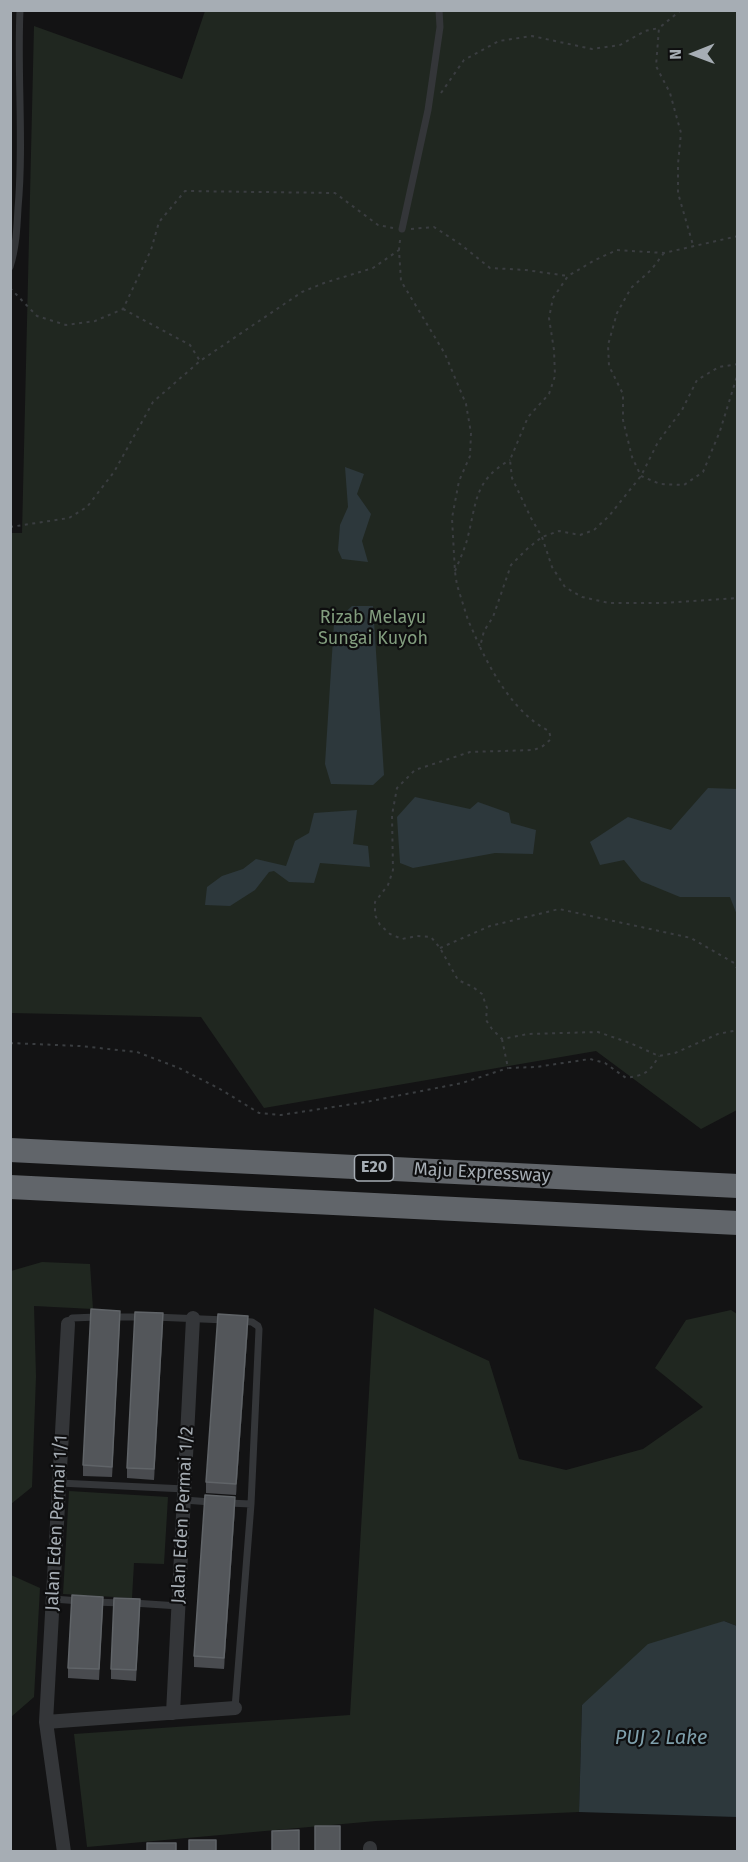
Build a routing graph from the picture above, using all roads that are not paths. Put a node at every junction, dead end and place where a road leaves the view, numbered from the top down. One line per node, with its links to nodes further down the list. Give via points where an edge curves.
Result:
1 (20, 10): 4 (lane, via 20,186)
2 (439, 10): 3 (lane, via 428,110)
3 (402, 229)
4 (10, 267)
5 (10, 1150): 6 (highway, Maju Expressway / E20)
6 (738, 1186)
7 (10, 1187): 8 (highway, Maju Expressway / E20)
8 (738, 1222)
9 (193, 1318): 10 (lane, via 76,1317); 12 (street, Jalan Eden Permai 1/2); 13 (lane, via 252,1322 259,1329)
10 (68, 1324): 11 (street, Jalan Eden Permai 1/1)
11 (59, 1483): 12 (lane); 14 (street, Jalan Eden Permai 1/1)
12 (184, 1495): 13 (lane); 15 (street, Jalan Eden Permai 1/2)
13 (251, 1504): 16 (lane)
14 (53, 1599): 15 (lane); 18 (street, Jalan Eden Permai 1/1)
15 (179, 1606): 17 (street, Jalan Eden Permai 1/2)
16 (235, 1708): 17 (street)
17 (173, 1713): 18 (street)
18 (46, 1722): 19 (street, Jalan Eden Permai 1/1)
19 (64, 1851)

